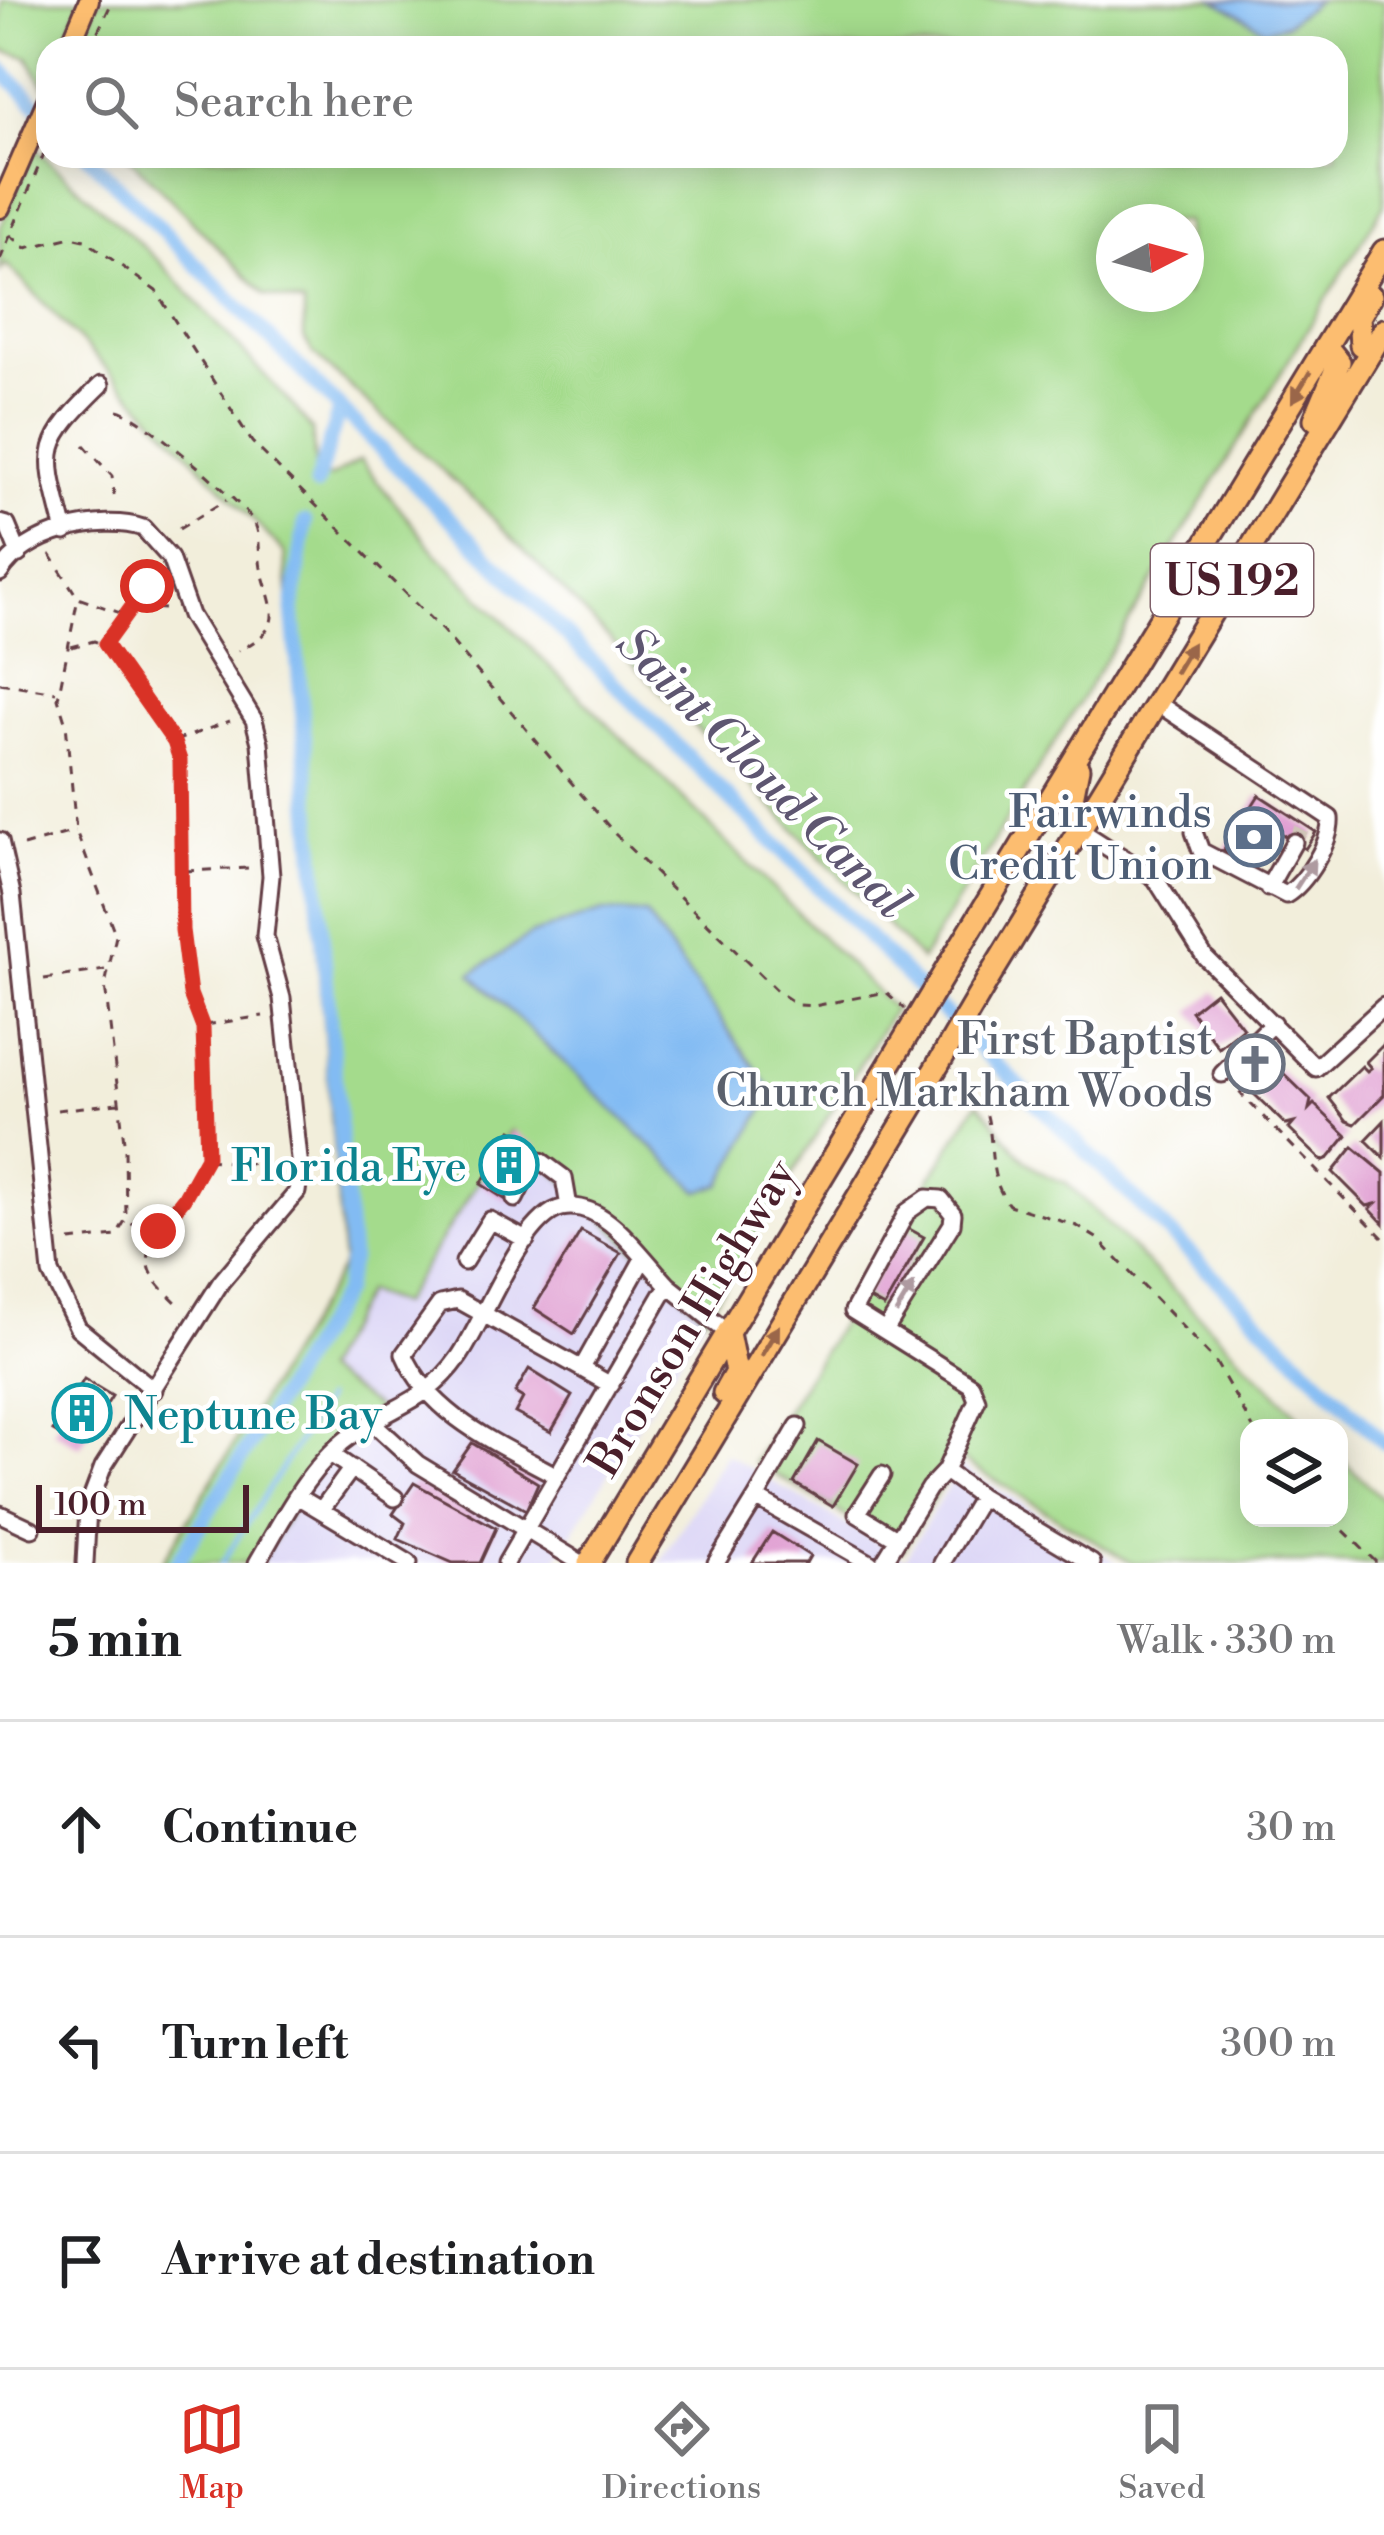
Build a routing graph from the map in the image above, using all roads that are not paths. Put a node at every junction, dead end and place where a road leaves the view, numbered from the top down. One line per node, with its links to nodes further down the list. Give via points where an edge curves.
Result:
1 (89, 0): 2 (main road)
2 (74, 36)
3 (36, 154): 4 (main road)
4 (0, 208)
5 (1384, 251): 8 (highway, Bronson Highway / US 192)
6 (1384, 275): 9 (highway, via 1359,317 1360,345)
7 (1384, 330): 9 (highway, Bronson Highway / US 192)
8 (1326, 346): 11 (highway, via 1339,362 1337,376 1272,490); 17 (highway, Bronson Highway / US 192, one-way to 17)
9 (1377, 356): 11 (highway, Bronson Highway / US 192)
10 (100, 385): 13 (street, via 55,429 49,453)
11 (1268, 521): 16 (highway, Bronson Highway / US 192, one-way to 11)
12 (0, 523): 14 (street)
13 (65, 532): 14 (street); 39 (street, via 123,521 154,536 260,743 271,876 265,936 282,998 297,1192 221,1282)
14 (19, 554): 15 (street)
15 (0, 573)
16 (1157, 703): 18 (street); 20 (highway, Bronson Highway / US 192)
17 (1083, 746): 20 (highway, via 1071,803); 36 (highway, Bronson Highway / US 192, bridge)
18 (1315, 807): 19 (street); 24 (street, one-way to 18, via 1286,895 1299,884 1331,830 1330,818)
19 (1304, 824)
20 (1080, 830): 26 (street, via 1155,878 1205,957); 51 (highway, Bronson Highway / US 192, one-way to 20, bridge)
21 (1194, 832): 24 (street, via 1202,851)
22 (0, 841): 39 (street, via 51,1273 78,1328)
23 (1294, 842): 24 (street)
24 (1268, 888)
25 (1384, 1006): 26 (street, via 1316,1068)
26 (1273, 1023): 27 (street)
27 (1222, 1074)
28 (514, 1199): 29 (street, via 541,1161 564,1178)
29 (569, 1207): 30 (street, via 547,1215); 31 (street, via 596,1210)
30 (526, 1240): 32 (street, via 490,1220); 34 (street)
31 (643, 1259): 33 (street); 37 (street)
32 (464, 1262)
33 (668, 1285): 36 (street); 38 (street)
34 (486, 1312): 37 (street); 40 (street); 40 (street, via 458,1300 440,1304 404,1354)
35 (885, 1331): 35 (street, one-way to 35, via 952,1224 940,1199 907,1212 854,1300 853,1311); 45 (street, via 971,1385 977,1400)
36 (728, 1333): 51 (highway, via 736,1372); 63 (highway, Bronson Highway / US 192)
37 (582, 1368): 38 (street)
38 (610, 1384): 47 (street)
39 (154, 1390): 59 (street, via 103,1467 88,1507)
40 (428, 1394): 41 (street); 47 (street)
41 (373, 1423): 43 (street); 56 (street, via 418,1464)
42 (798, 1426): 52 (street)
43 (332, 1455): 44 (street); 48 (street)
44 (352, 1468): 50 (street); 53 (street)
45 (945, 1471): 49 (street); 57 (street)
46 (882, 1474): 57 (street, via 857,1514)
47 (557, 1476): 56 (street)
48 (297, 1496): 53 (street); 60 (street)
49 (981, 1496): 69 (street); 70 (street)
50 (395, 1498)
51 (675, 1498): 64 (highway, Bronson Highway / US 192)
52 (756, 1498): 58 (street); 65 (street)
53 (322, 1509): 61 (street)
54 (0, 1514): 55 (street)
55 (32, 1528)
56 (526, 1530): 62 (street); 63 (street)
57 (898, 1539): 68 (street)
58 (842, 1547): 66 (street); 67 (street)
59 (85, 1563)
60 (256, 1563)
61 (409, 1563)
62 (506, 1563)
63 (585, 1563)
64 (637, 1563)
65 (716, 1563)
66 (833, 1563)
67 (870, 1563)
68 (883, 1563)
69 (942, 1563)
70 (1092, 1563)

